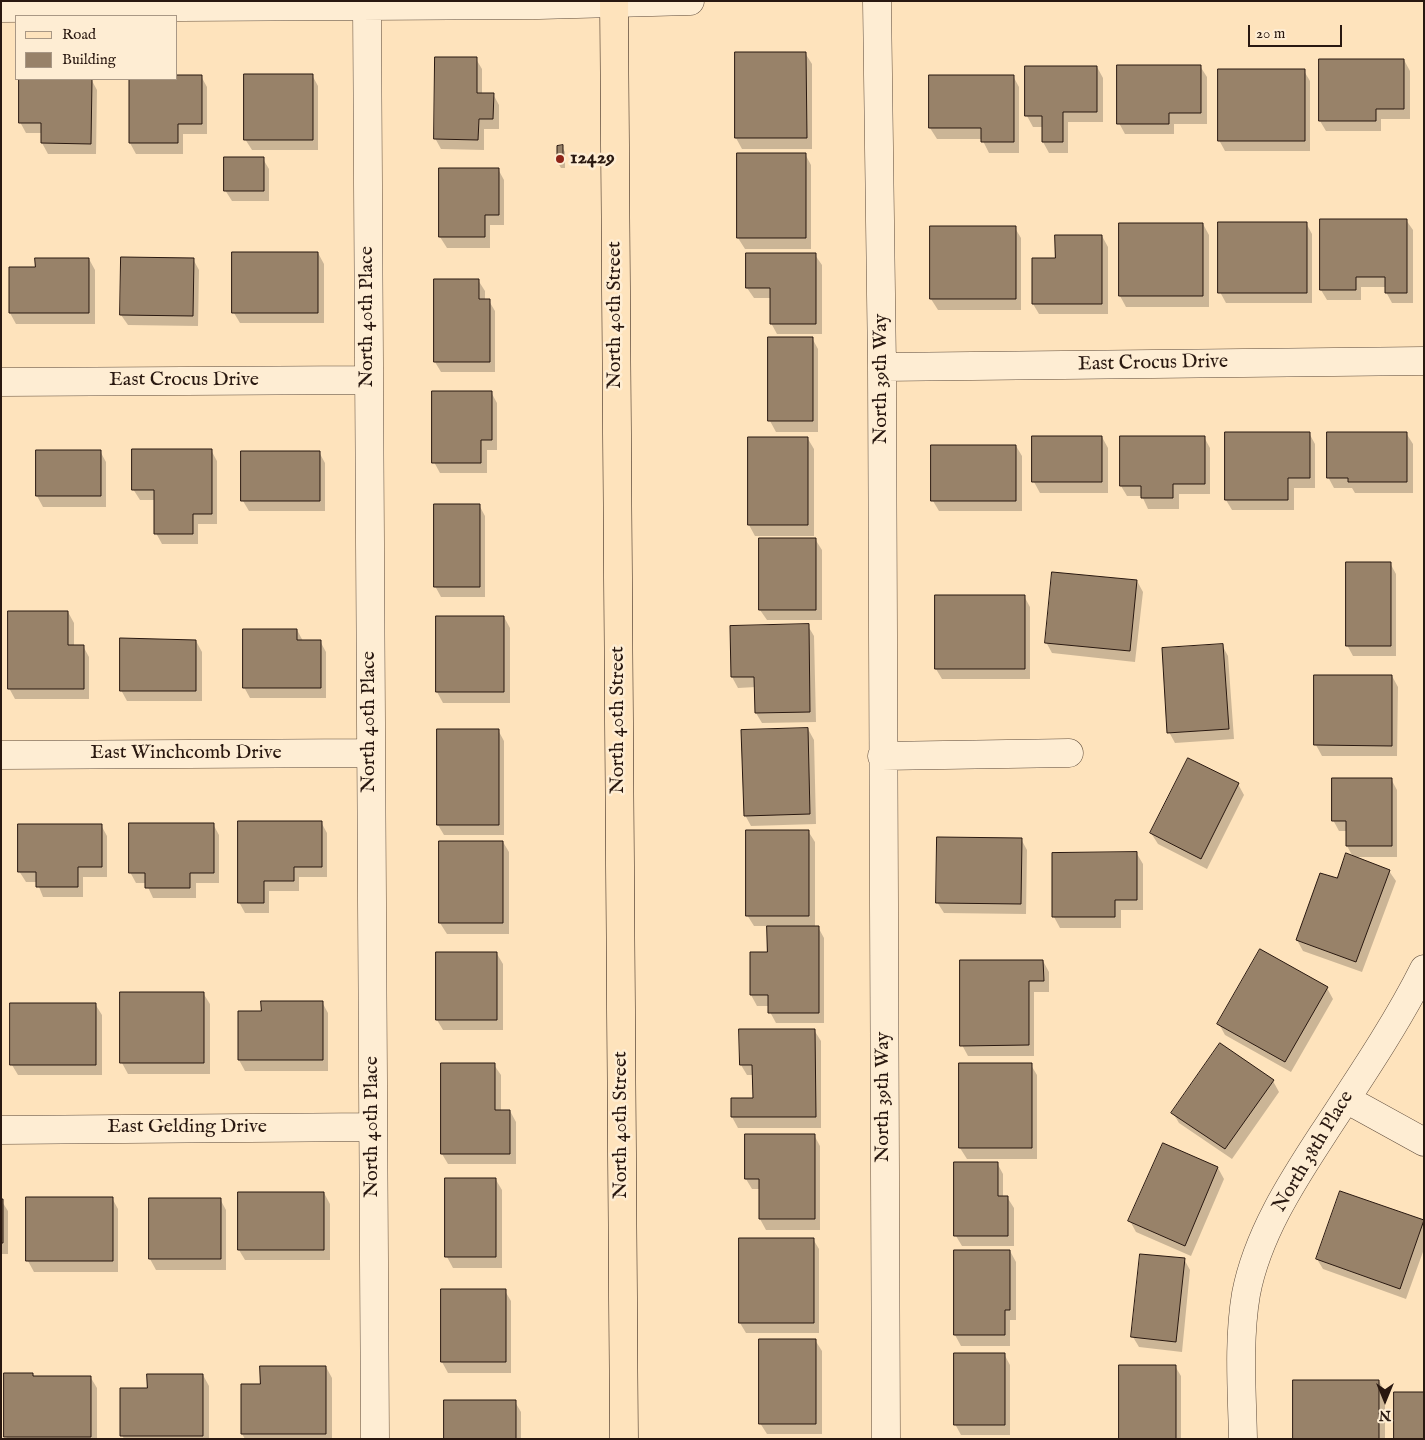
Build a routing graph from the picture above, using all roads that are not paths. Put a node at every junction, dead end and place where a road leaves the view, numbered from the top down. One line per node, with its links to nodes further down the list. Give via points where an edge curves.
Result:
1 (690, 1): 3 (street)
2 (877, 1): 7 (street, North 39th Way)
3 (614, 2): 4 (street); 20 (main road, North 40th Street)
4 (367, 4): 5 (street); 8 (street, North 40th Place)
5 (1, 8)
6 (1424, 361): 7 (street, East Crocus Drive)
7 (882, 367): 13 (street, North 39th Way)
8 (368, 380): 9 (street, East Crocus Drive); 10 (street, North 40th Place)
9 (1, 382)
10 (371, 753): 12 (street, East Winchcomb Drive); 16 (street, North 40th Place)
11 (1069, 753): 13 (street)
12 (1, 755)
13 (882, 756): 21 (street, North 39th Way)
14 (1424, 969): 15 (street, North 38th Place)
15 (1346, 1099): 18 (street); 22 (street, North 38th Place, via 1290,1185 1261,1245 1246,1294)
16 (373, 1127): 17 (street, East Gelding Drive); 19 (street, North 40th Place)
17 (1, 1130)
18 (1424, 1142)
19 (375, 1439)
20 (624, 1439)
21 (886, 1439)
22 (1243, 1439)

